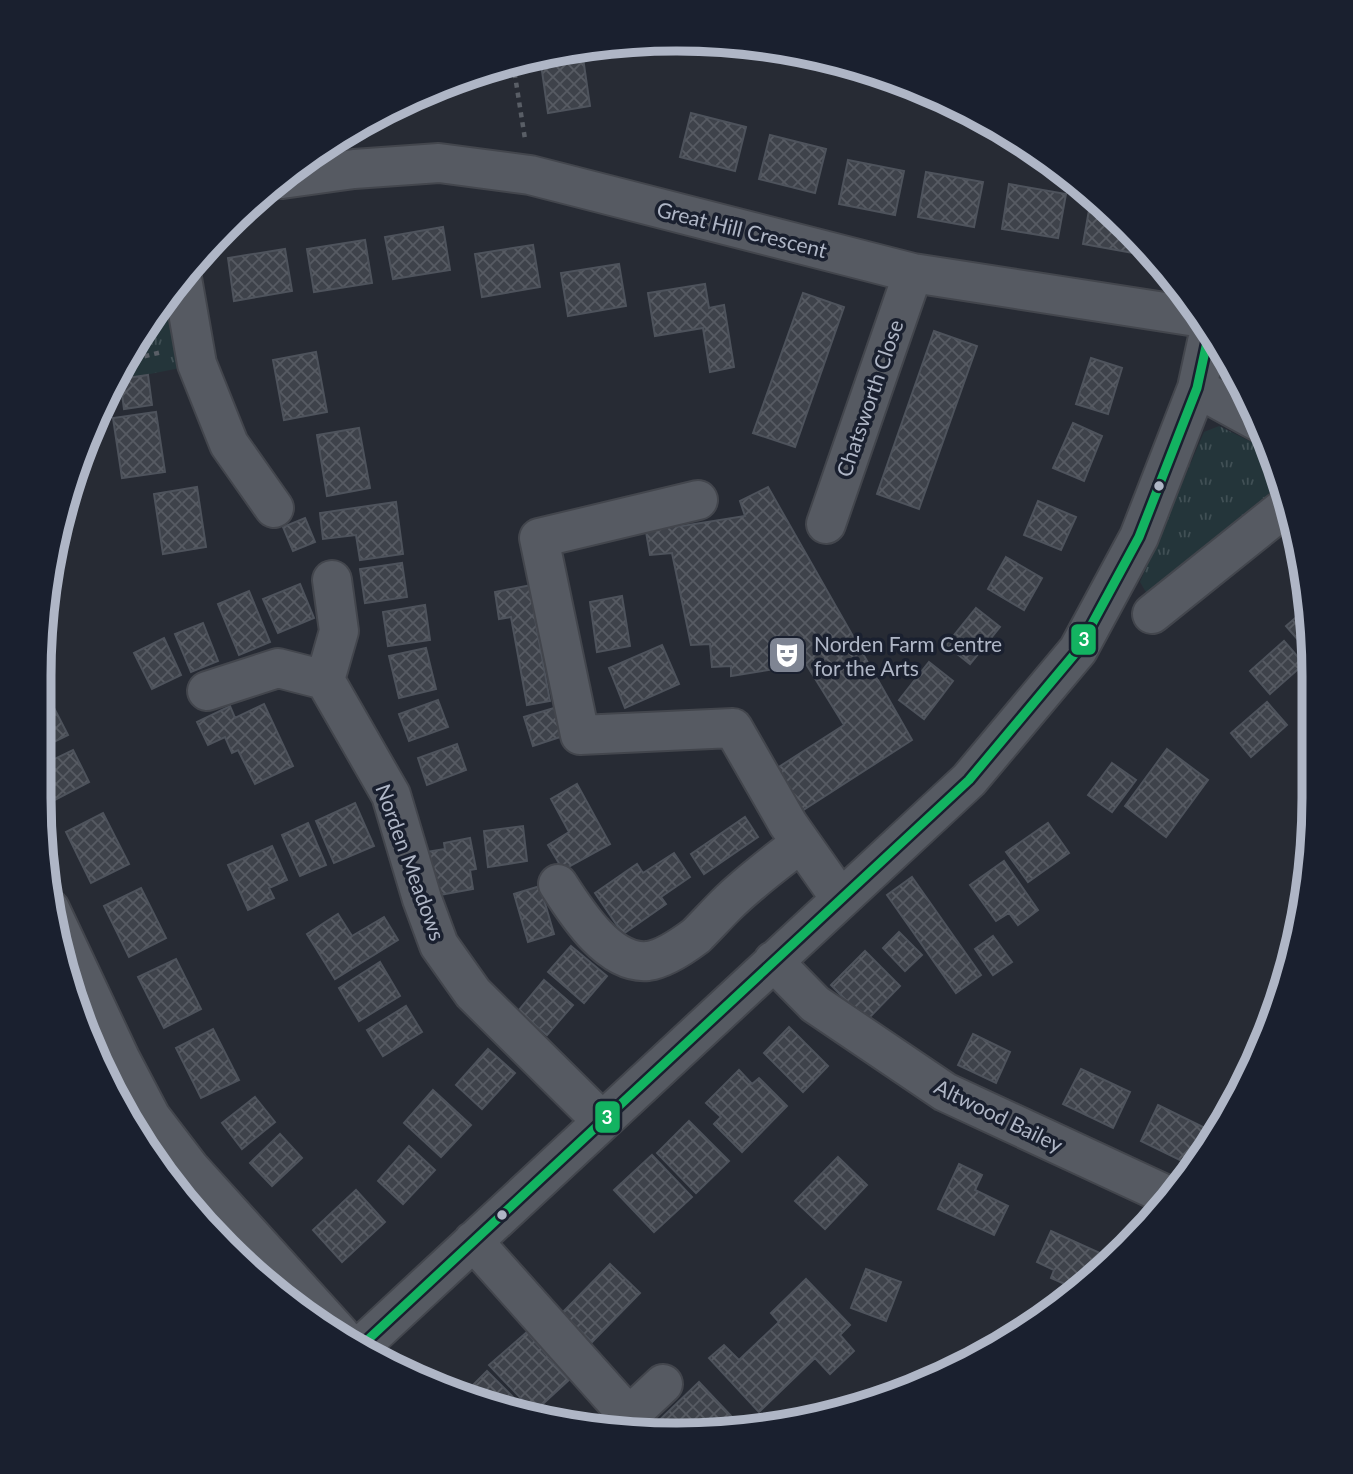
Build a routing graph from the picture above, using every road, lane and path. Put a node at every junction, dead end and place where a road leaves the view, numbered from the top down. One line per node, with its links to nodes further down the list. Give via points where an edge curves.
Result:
1 (514, 72): 2 (path)
2 (530, 175): 3 (street, Great Hill Crescent, via 439,163); 4 (street, Great Hill Crescent)
3 (301, 176)
4 (913, 273): 6 (street, Great Hill Crescent); 13 (street, Chatsworth Close)
5 (184, 291): 11 (street, via 197,364 229,444)
6 (1187, 316)
7 (1206, 345): 8 (street)
8 (1197, 388): 9 (street); 20 (street, via 1139,537 1078,650 969,780)
9 (1244, 414)
10 (698, 500): 18 (street, via 539,538 580,735 733,728)
11 (274, 508)
12 (1280, 511): 15 (street)
13 (826, 524)
14 (332, 580): 16 (street, via 338,632)
15 (1152, 614)
16 (325, 680): 17 (street, via 278,668); 23 (street, Norden Meadows, via 391,795 439,945 473,993)
17 (207, 691)
18 (801, 843): 19 (street, via 751,880 696,935 671,953 649,961 611,950 577,914); 20 (street)
19 (558, 884)
20 (840, 898): 22 (street)
21 (71, 953): 26 (street, via 151,1116 190,1168)
22 (773, 961): 23 (street); 24 (street, Altwood Bailey, via 815,1004 945,1092)
23 (602, 1121): 25 (street)
24 (1161, 1192)
25 (473, 1241): 27 (street); 28 (street, via 629,1416)
26 (319, 1311)
27 (367, 1341)
28 (663, 1384)

